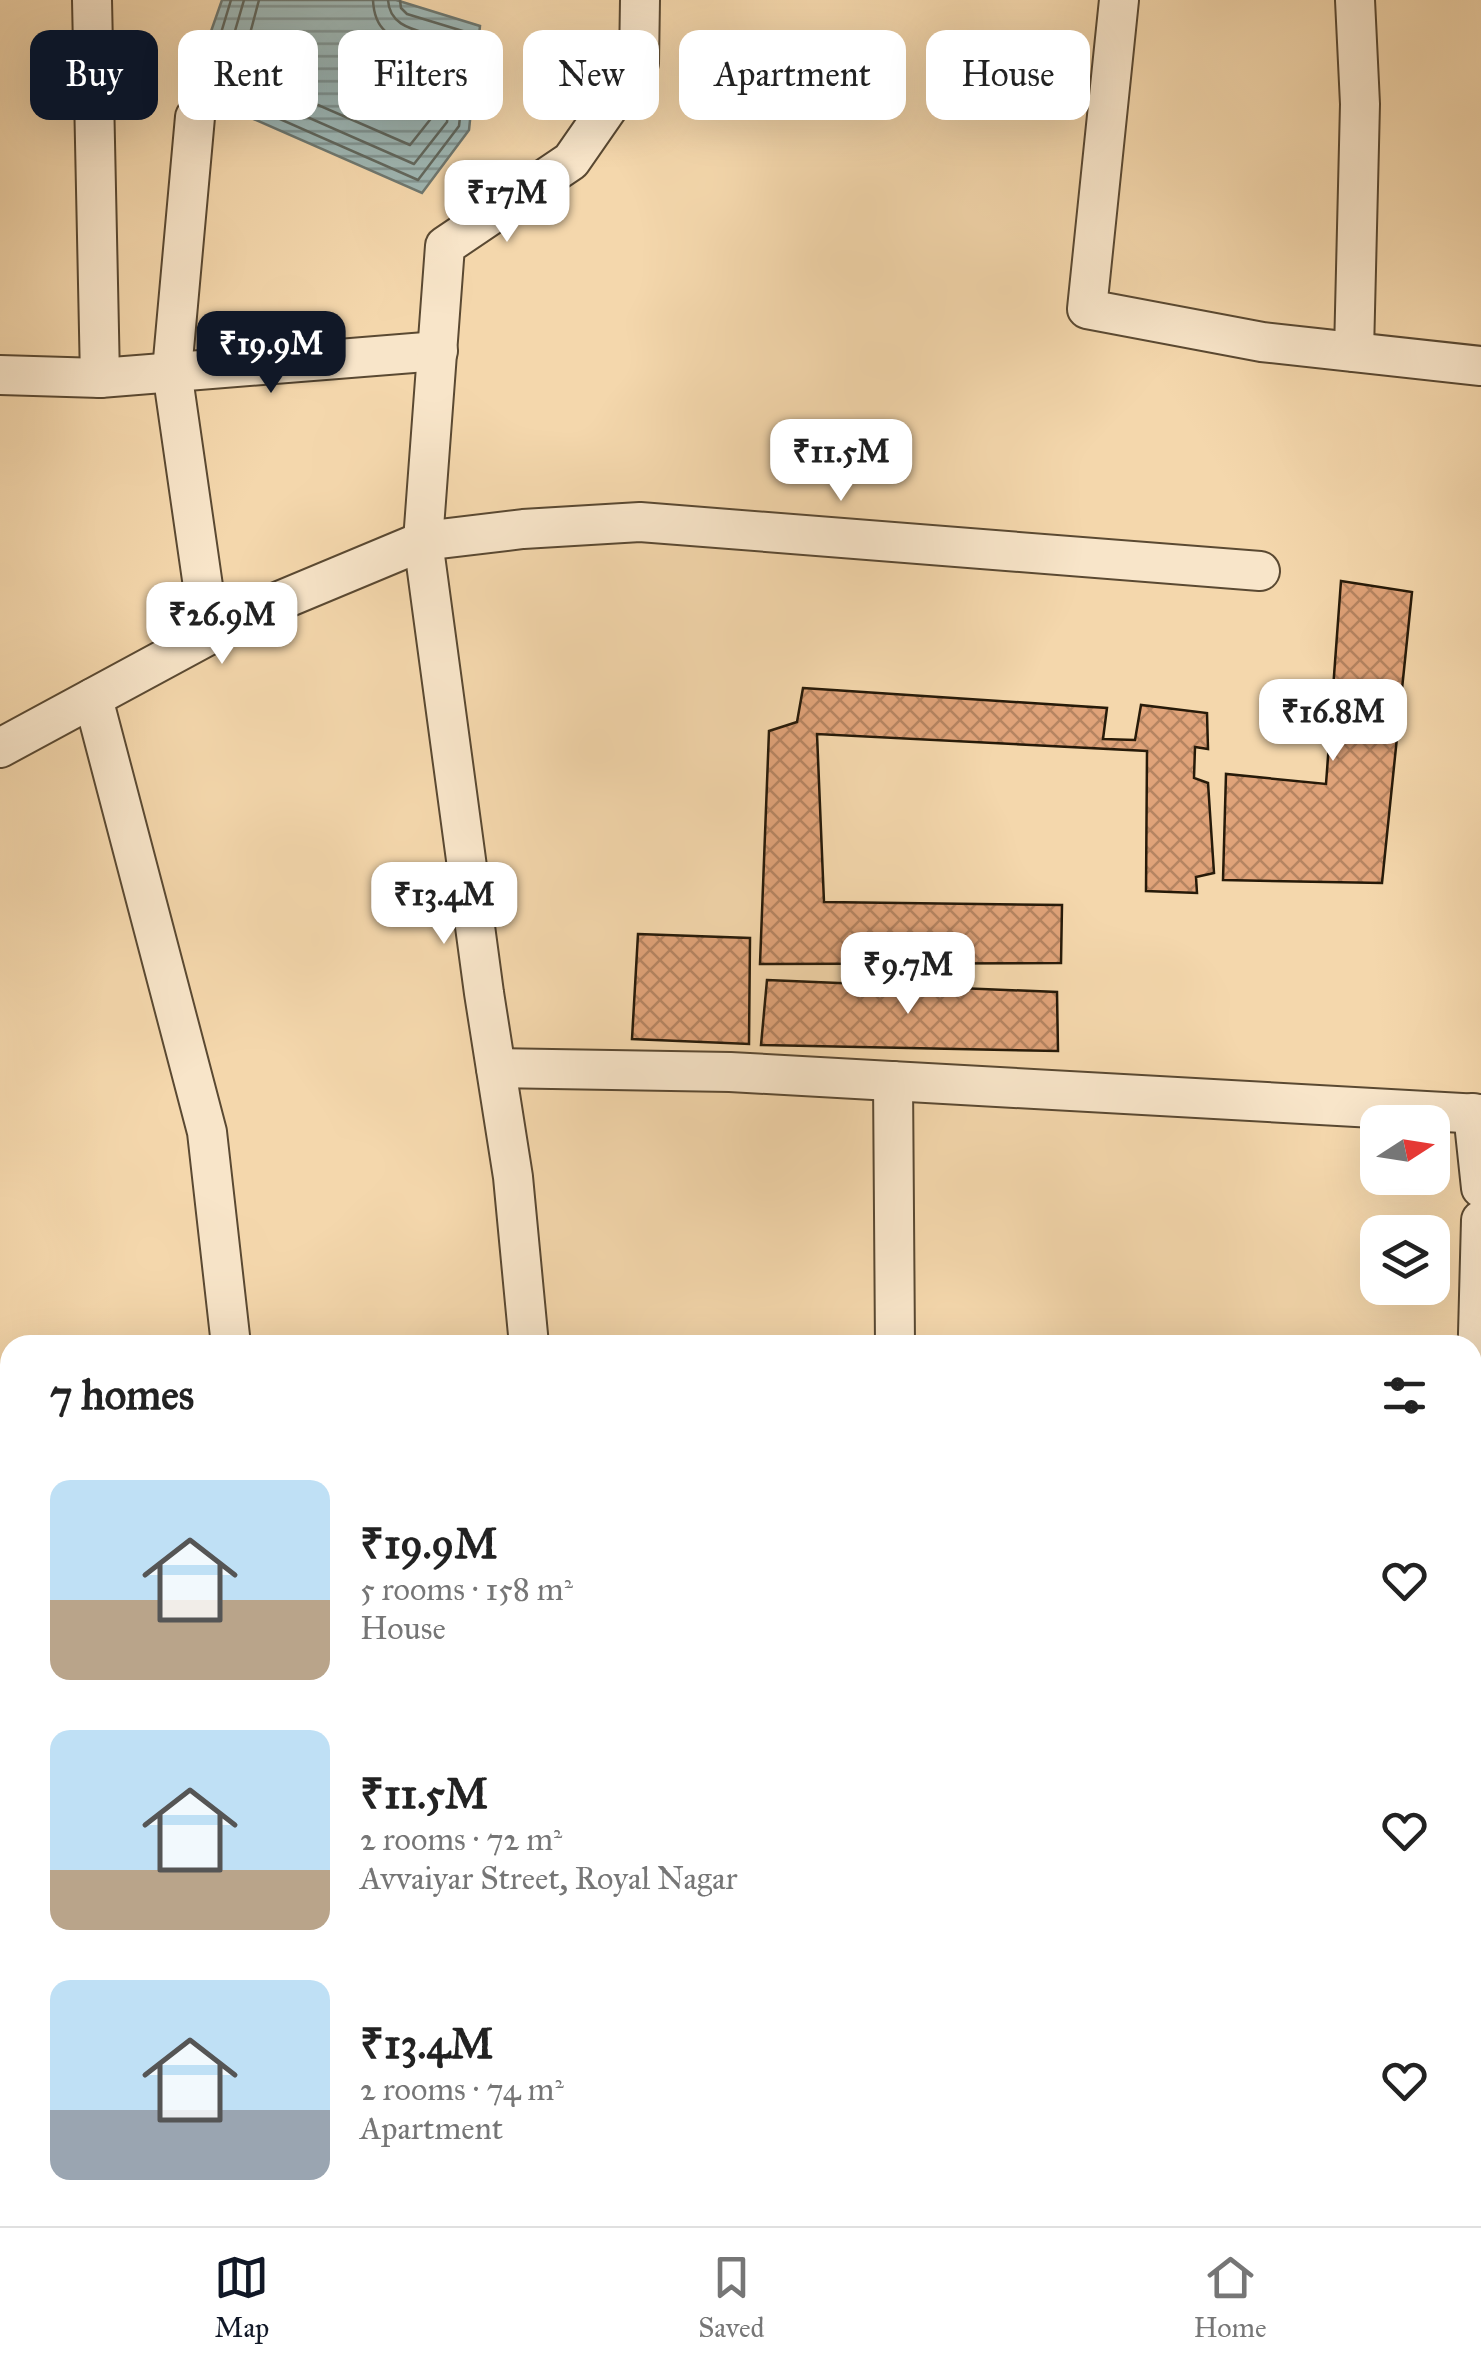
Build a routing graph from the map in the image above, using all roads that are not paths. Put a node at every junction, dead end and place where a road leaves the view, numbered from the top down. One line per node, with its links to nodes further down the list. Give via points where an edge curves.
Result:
1 (92, 0): 11 (street)
2 (640, 0): 6 (street, via 639,63 571,161 445,246)
3 (1119, 0): 7 (street, via 1087,309)
4 (1354, 0): 7 (street, via 1360,104)
5 (194, 120): 9 (street)
6 (438, 352): 9 (street); 12 (street)
7 (1354, 352): 8 (street)
8 (1481, 366)
9 (172, 371): 11 (street); 14 (street)
10 (0, 376): 11 (street)
11 (100, 378)
12 (423, 541): 13 (street, via 640,522); 14 (street); 17 (street)
13 (1260, 571)
14 (210, 635): 15 (street)
15 (94, 698): 16 (street); 22 (street, via 207,1132)
16 (0, 748)
17 (496, 1068): 18 (street); 23 (street)
18 (893, 1080): 19 (street); 24 (street)
19 (1477, 1114): 20 (street)
20 (1481, 1188)
21 (1481, 1220): 25 (street)
22 (230, 1335)
23 (528, 1335)
24 (895, 1335)
25 (1477, 1335)

